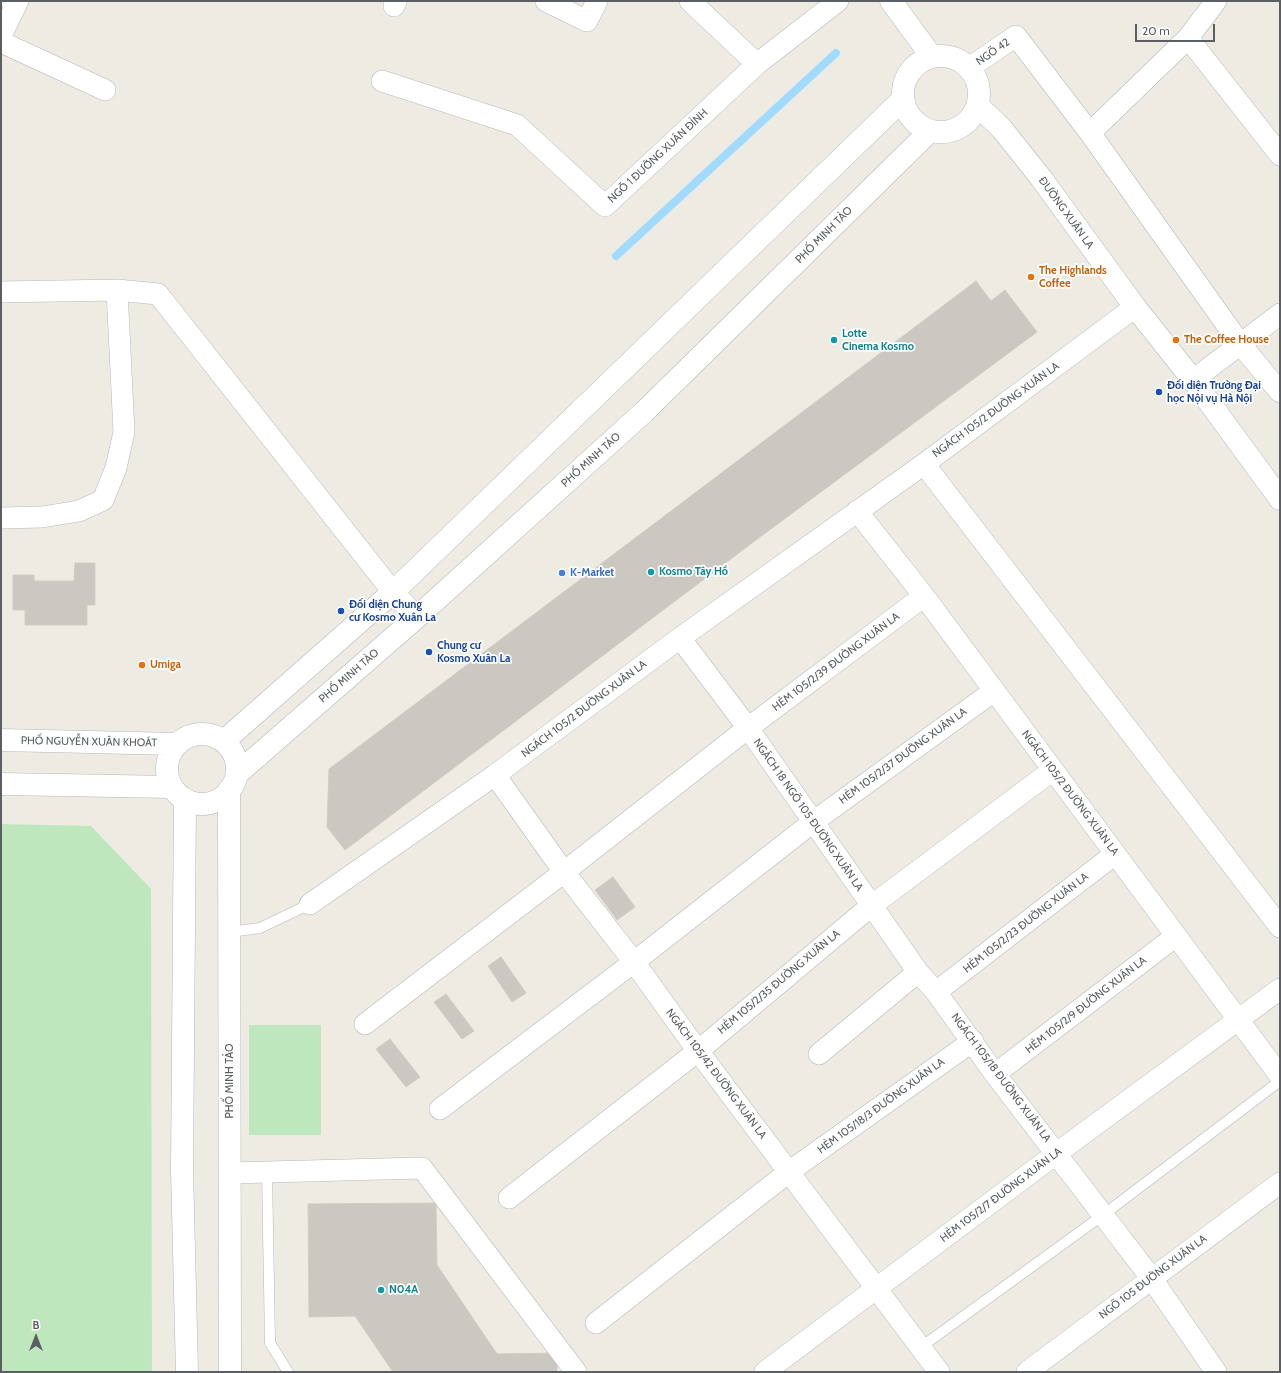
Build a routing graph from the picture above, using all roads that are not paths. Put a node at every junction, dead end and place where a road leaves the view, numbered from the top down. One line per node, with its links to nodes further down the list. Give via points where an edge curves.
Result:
1 (546, 1): 2 (street, via 587,21)
2 (597, 1)
3 (690, 1): 12 (street)
4 (838, 1): 12 (street, NGÕ 1 ĐƯỜNG XUÂN ĐỈNH)
5 (891, 1): 11 (street)
6 (1216, 1): 9 (street)
7 (12, 3): 8 (street)
8 (1, 36)
9 (1188, 38): 19 (street); 20 (street)
10 (1, 42): 15 (street)
11 (932, 57): 13 (street, via 956,59); 16 (street, via 921,61 912,69 905,80)
12 (757, 64): 14 (street, NGÕ 1 ĐƯỜNG XUÂN ĐỈNH, via 605,206 517,125)
13 (969, 68): 17 (street, via 979,86); 19 (street, NGÕ 42, via 1016,36)
14 (382, 81)
15 (105, 90)
16 (903, 99): 18 (street, via 910,116 919,125); 32 (street)
17 (977, 105): 18 (street, via 967,122 956,129 943,132); 23 (street, ĐƯỜNG XUÂN LA, via 1002,129 1041,178)
18 (930, 130): 34 (street, PHỐ MINH TẢO, via 644,412)
19 (1090, 133): 25 (street)
20 (1280, 156)
21 (117, 290): 22 (street); 31 (street, via 124,432 116,468 103,500 80,511 42,517); 32 (street, via 158,294)
22 (1, 292)
23 (1135, 307): 26 (street, ĐƯỜNG XUÂN LA); 28 (street, NGÁCH 105/2 ĐƯỜNG XUÂN LA)
24 (1280, 314): 25 (street)
25 (1241, 345): 26 (street); 27 (street)
26 (1193, 380): 29 (street, ĐƯỜNG XUÂN LA)
27 (1280, 392)
28 (924, 464): 30 (street, NGÁCH 105/2 ĐƯỜNG XUÂN LA); 51 (street)
29 (1280, 499)
30 (857, 511): 33 (street, NGÁCH 105/2 ĐƯỜNG XUÂN LA); 35 (street, NGÁCH 105/2 ĐƯỜNG XUÂN LA)
31 (1, 518)
32 (394, 592): 34 (street); 39 (street)
33 (924, 596): 36 (street, NGÁCH 105/2 ĐƯỜNG XUÂN LA); 37 (street, HẺM 105/2/39 ĐƯỜNG XUÂN LA)
34 (417, 617): 43 (street, PHỐ MINH TẢO)
35 (680, 638): 37 (street, NGÁCH 18 NGÕ 105 ĐƯỜNG XUÂN LA); 42 (street, NGÁCH 105/2 ĐƯỜNG XUÂN LA)
36 (994, 691): 41 (street, NGÁCH 105/2 ĐƯỜNG XUÂN LA); 46 (street, HẺM 105/2/37 ĐƯỜNG XUÂN LA)
37 (748, 728): 46 (street, NGÁCH 18 NGÕ 105 ĐƯỜNG XUÂN LA); 48 (street, HẺM 105/2/39 ĐƯỜNG XUÂN LA)
38 (1, 740): 40 (street, PHỐ NGUYỄN XUÂN KHOÁT)
39 (224, 741): 40 (street, via 203,734 192,735); 43 (street, via 232,750 236,761)
40 (178, 744): 45 (street, via 169,757 167,768 168,779)
41 (1053, 770): 47 (street, NGÁCH 105/2 ĐƯỜNG XUÂN LA); 50 (street, HẺM 105/2/35 ĐƯỜNG XUÂN LA)
42 (495, 775): 48 (street, NGÁCH 105/42 ĐƯỜNG XUÂN LA); 49 (street, NGÁCH 105/2 ĐƯỜNG XUÂN LA)
43 (233, 782): 45 (street, via 215,801 203,804 191,803); 52 (street, PHỐ MINH TẢO)
44 (1, 784): 45 (street)
45 (178, 793): 78 (street)
46 (813, 822): 50 (street, NGÁCH 18 NGÕ 105 ĐƯỜNG XUÂN LA); 54 (street, HẺM 105/2/37 ĐƯỜNG XUÂN LA)
47 (1115, 854): 53 (street, NGÁCH 105/2 ĐƯỜNG XUÂN LA); 57 (street, HẺM 105/2/23 ĐƯỜNG XUÂN LA)
48 (564, 872): 54 (street, NGÁCH 105/42 ĐƯỜNG XUÂN LA); 59 (street, HẺM 105/2/39 ĐƯỜNG XUÂN LA)
49 (310, 904): 52 (lane, via 260,928)
50 (872, 906): 55 (street, NGÁCH 18 NGÕ 105 ĐƯỜNG XUÂN LA); 61 (street, HẺM 105/2/35 ĐƯỜNG XUÂN LA)
51 (1280, 927)
52 (230, 932): 70 (street, PHỐ MINH TẢO)
53 (1176, 936): 58 (street, NGÁCH 105/2 ĐƯỜNG XUÂN LA); 63 (street, HẺM 105/2/9 ĐƯỜNG XUÂN LA)
54 (634, 962): 61 (street, NGÁCH 105/42 ĐƯỜNG XUÂN LA); 66 (street, HẺM 105/2/37 ĐƯỜNG XUÂN LA)
55 (918, 972): 57 (street, NGÁCH 18 NGÕ 105 ĐƯỜNG XUÂN LA); 62 (street)
56 (1280, 989): 58 (street, HẺM 105/2/7 ĐƯỜNG XUÂN LA)
57 (936, 992): 60 (street, NGÁCH 105/18 ĐƯỜNG XUÂN LA)
58 (1238, 1020): 64 (street, NGÁCH 105/2 ĐƯỜNG XUÂN LA); 67 (street, HẺM 105/2/7 ĐƯỜNG XUÂN LA)
59 (365, 1024)
60 (973, 1041): 63 (street, NGÁCH 105/18 ĐƯỜNG XUÂN LA); 68 (street, HẺM 105/18/3 ĐƯỜNG XUÂN LA)
61 (698, 1051): 68 (street, NGÁCH 105/42 ĐƯỜNG XUÂN LA); 72 (street, HẺM 105/2/35 ĐƯỜNG XUÂN LA)
62 (819, 1054)
63 (995, 1074): 67 (street, NGÁCH 105/18 ĐƯỜNG XUÂN LA)
64 (1280, 1076)
65 (1280, 1081): 73 (lane)
66 (440, 1109)
67 (1056, 1152): 73 (street, NGÁCH 105/18 ĐƯỜNG XUÂN LA); 75 (street, HẺM 105/2/7 ĐƯỜNG XUÂN LA)
68 (790, 1171): 75 (street, NGÁCH 105/42 ĐƯỜNG XUÂN LA); 76 (street, HẺM 105/18/3 ĐƯỜNG XUÂN LA)
69 (267, 1172): 70 (street); 80 (lane, via 270,1343); 81 (street, via 422,1168)
70 (230, 1173): 79 (street, PHỐ MINH TẢO)
71 (1280, 1183): 74 (street, NGÕ 105 ĐƯỜNG XUÂN LA)
72 (509, 1198)
73 (1103, 1215): 74 (street, NGÁCH 105/18 ĐƯỜNG XUÂN LA); 77 (lane)
74 (1152, 1279): 84 (street, NGÕ 105 ĐƯỜNG XUÂN LA); 85 (street, NGÁCH 105/18 ĐƯỜNG XUÂN LA)
75 (877, 1288): 77 (street, NGÁCH 105/42 ĐƯỜNG XUÂN LA); 82 (street, HẺM 105/2/7 ĐƯỜNG XUÂN LA)
76 (596, 1323)
77 (921, 1347): 83 (street, NGÁCH 105/42 ĐƯỜNG XUÂN LA)
78 (187, 1372)
79 (230, 1372)
80 (288, 1372)
81 (576, 1372)
82 (765, 1372)
83 (940, 1372)
84 (1027, 1372)
85 (1216, 1372)

